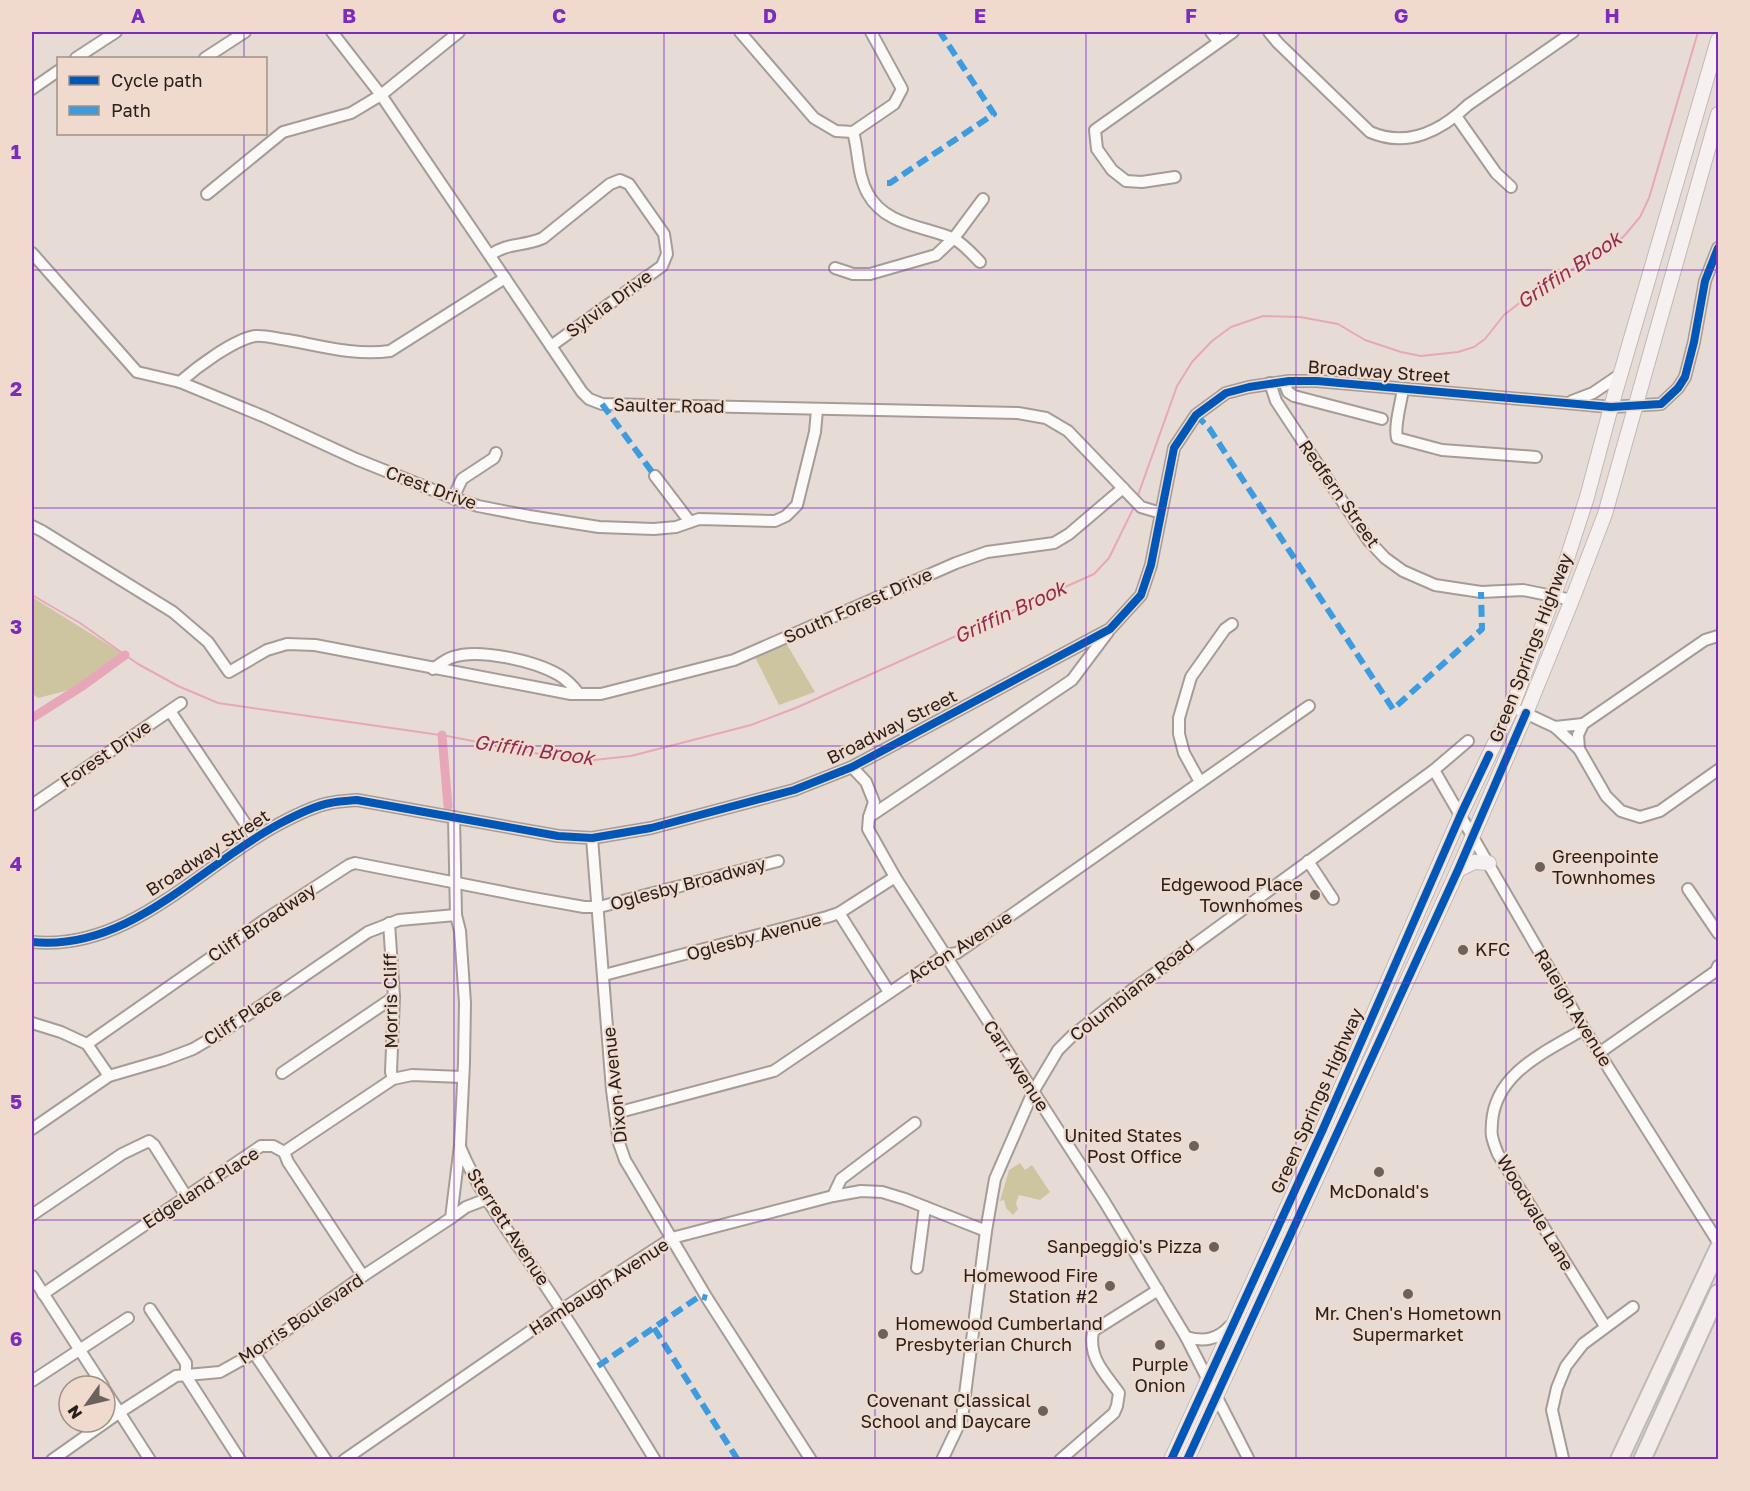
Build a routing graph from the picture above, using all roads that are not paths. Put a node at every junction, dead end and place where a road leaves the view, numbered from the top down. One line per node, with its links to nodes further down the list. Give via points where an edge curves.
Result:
1 (116, 32): 13 (street)
2 (245, 32): 14 (street)
3 (332, 32): 17 (street, Saulter Road)
4 (459, 32): 17 (street)
5 (740, 32): 20 (street, via 814,118 836,131)
6 (871, 32): 20 (street, via 902,89 894,104)
7 (1211, 32): 12 (street)
8 (1233, 32): 12 (street)
9 (1269, 32): 19 (street, via 1370,132 1384,138 1414,139)
10 (1574, 32): 19 (street)
11 (1719, 40): 33 (main road, Green Springs Highway)
12 (1218, 41): 21 (street, via 1095,130 1097,149 1126,181)
13 (78, 57)
14 (207, 57)
15 (57, 72): 16 (street)
16 (32, 89)
17 (381, 95): 23 (street, via 351,113 283,132); 28 (street, Saulter Road)
18 (1719, 114): 39 (main road, Green Springs Highway)
19 (1456, 116): 22 (street)
20 (853, 132): 25 (street, via 859,172 877,207 901,222)
21 (1175, 177)
22 (1511, 188)
23 (207, 194)
24 (983, 199): 25 (street)
25 (954, 238): 29 (street); 30 (street, via 936,255 870,274)
26 (1719, 248): 39 (street, via 1705,281 1685,377 1661,404)
27 (32, 252): 34 (street, Crest Drive, via 137,372)
28 (490, 255): 31 (street, Saulter Road); 32 (street, Sylvia Drive, via 502,247 531,244 543,238 620,180 629,184 642,200 664,234 667,254 662,266)
29 (980, 262)
30 (835, 268)
31 (505, 278): 32 (street, Saulter Road); 34 (street, via 390,351 352,351 256,336 198,366)
32 (551, 346): 41 (street, Saulter Road, via 582,392 602,404)
33 (1621, 374): 38 (street, via 1593,393); 40 (main road, Green Springs Highway)
34 (180, 382): 47 (street, Crest Drive)
35 (1284, 382): 36 (street, Broadway Street); 37 (street, Broadway Street); 42 (street, Broadway Street, via 1294,396)
36 (1270, 383): 48 (street, Broadway Street, via 1226,393 1196,415 1174,448); 51 (street, Redfern Street, via 1276,401 1369,541 1385,558 1435,585 1481,592 1523,590)
37 (1403, 389): 38 (street, Broadway Street); 44 (street, Broadway Street, via 1397,438 1442,450)
38 (1569, 402): 40 (street, Broadway Street)
39 (1636, 405): 40 (street, Broadway Street); 52 (main road, Green Springs Highway, via 1605,514)
40 (1611, 407): 51 (main road, Green Springs Highway, via 1587,497)
41 (817, 410): 46 (street, Saulter Road, via 1018,413 1046,418 1068,431); 49 (street, Crest Drive, via 797,505 786,516 775,521)
42 (1382, 419)
43 (496, 453): 47 (street, via 462,479)
44 (1536, 457)
45 (655, 476): 49 (street)
46 (1126, 491): 48 (street, Saulter Road, via 1142,507); 57 (street, South Forest Drive, via 1054,543 987,552 956,562 734,660 601,694)
47 (453, 498): 49 (street, Crest Drive, via 599,527 654,529)
48 (1161, 513): 54 (street, Broadway Street, via 1141,595)
49 (690, 522)
50 (32, 526): 56 (street, South Forest Drive, via 173,612 208,642 229,672 267,650 287,644 315,645)
51 (1554, 596): 52 (street, Redfern Street); 60 (main road, Green Springs Highway)
52 (1572, 600): 62 (main road, Green Springs Highway)
53 (1232, 624): 70 (street, via 1191,677 1179,718 1184,753)
54 (1110, 629): 67 (street, Broadway Street); 74 (street, via 1072,680)
55 (1719, 636): 64 (street, via 1705,640)
56 (433, 669): 57 (street, South Forest Drive); 57 (street, via 454,657 484,654 549,669)
57 (579, 694)
58 (181, 704): 61 (street, Forest Drive)
59 (1309, 706): 70 (street, Acton Avenue)
60 (1512, 707): 62 (street); 72 (main road, Green Springs Highway)
61 (170, 711): 71 (street, Forest Drive); 76 (street)
62 (1526, 713): 63 (street); 75 (main road, Green Springs Highway)
63 (1556, 727): 64 (street); 66 (street)
64 (1580, 729): 66 (street)
65 (1468, 741): 68 (street, Columbiana Road)
66 (1579, 749): 69 (street, via 1613,804 1640,817 1660,811)
67 (852, 767): 74 (street, Carr Avenue, via 866,782 874,802); 77 (street, Broadway Street, via 794,790 651,828)
68 (1434, 770): 72 (street, Raleigh Avenue); 79 (street, Columbiana Road)
69 (1719, 770)
70 (1200, 782): 92 (street, Acton Avenue, via 957,953)
71 (32, 805)
72 (1461, 814): 75 (street, Raleigh Avenue); 131 (main road, Green Springs Highway)
73 (454, 817): 76 (street, Broadway Street, via 357,801 328,803); 77 (street, Broadway Street, via 558,836); 83 (street)
74 (869, 817): 82 (street, Carr Avenue, via 868,829)
75 (1473, 835): 80 (street, Raleigh Avenue); 81 (main road, Green Springs Highway)
76 (255, 838): 91 (street, Broadway Street, via 140,916 93,937)
77 (592, 838): 86 (street, Dixon Avenue)
78 (778, 861): 86 (street, Oglesby Broadway)
79 (1308, 861): 85 (street); 105 (street, Columbiana Road, via 1072,1036 1058,1050)
80 (1489, 863): 81 (main road, via 1474,862); 98 (street, Raleigh Avenue)
81 (1458, 870): 140 (main road, Green Springs Highway)
82 (895, 877): 87 (street, Oglesby Avenue); 92 (street, Carr Avenue)
83 (455, 883): 86 (street, Oglesby Broadway); 88 (street); 99 (street, Cliff Broadway, via 349,865)
84 (1688, 889): 90 (street)
85 (1333, 899)
86 (599, 907): 94 (street, Dixon Avenue)
87 (839, 913): 94 (street, Oglesby Avenue); 95 (street)
88 (456, 915): 89 (street, Cliff Place); 103 (street, via 465,1003)
89 (389, 923): 96 (street, Morris Cliff); 102 (street, Cliff Place, via 368,932 194,1048)
90 (1719, 933)
91 (32, 942)
92 (945, 955): 95 (street, Acton Avenue); 105 (street, Carr Avenue)
93 (1719, 966): 100 (street)
94 (604, 975): 106 (street, Dixon Avenue)
95 (890, 992): 106 (street, Acton Avenue, via 774,1071)
96 (394, 997): 101 (street); 104 (street, Morris Cliff)
97 (32, 1023): 99 (street)
98 (1584, 1029): 100 (street, Raleigh Avenue); 132 (street, Woodvale Lane, via 1513,1075 1494,1107 1491,1136 1498,1154)
99 (87, 1044): 102 (street)
100 (1599, 1053): 119 (street, Raleigh Avenue)
101 (282, 1074)
102 (109, 1076): 108 (street, Cliff Place)
103 (462, 1077): 104 (street, Edgeland Place, via 412,1075); 109 (street)
104 (393, 1079): 110 (street, Edgeland Place)
105 (1033, 1092): 117 (street, Columbiana Road, via 995,1179); 124 (street, Carr Avenue)
106 (616, 1113): 118 (street, Dixon Avenue, via 625,1160)
107 (915, 1123): 112 (street, via 841,1179)
108 (32, 1129)
109 (460, 1145): 113 (street, Sterrett Avenue); 116 (street)
110 (284, 1152): 111 (street, Edgeland Place, via 273,1146 261,1146); 123 (street)
111 (186, 1196): 115 (street, via 149,1142 122,1154); 125 (street, Edgeland Place)
112 (833, 1196): 114 (street, Hambaugh Avenue, via 882,1192); 118 (street, Hambaugh Avenue)
113 (487, 1199): 116 (street, Morris Boulevard); 129 (street, Sterrett Avenue)
114 (925, 1207): 117 (street, Hambaugh Avenue); 121 (street)
115 (32, 1215)
116 (451, 1218): 123 (street, Morris Boulevard)
117 (986, 1231): 153 (street, Columbiana Road, via 962,1419)
118 (672, 1238): 129 (street, Hambaugh Avenue); 152 (street, Dixon Avenue)
119 (1719, 1242)
120 (1719, 1249): 158 (highway)
121 (917, 1268)
122 (32, 1276): 125 (street)
123 (363, 1276): 135 (street, Morris Boulevard)
124 (1158, 1290): 133 (street, Carr Avenue); 154 (street, via 1093,1331 1093,1355 1119,1393 1117,1406 1114,1413)
125 (43, 1294): 134 (street)
126 (1716, 1298): 159 (highway)
127 (1633, 1307): 132 (street)
128 (150, 1309): 137 (street, via 186,1363)
129 (561, 1310): 150 (street, Hambaugh Avenue); 151 (street, Sterrett Avenue)
130 (128, 1318): 134 (street)
131 (1236, 1318): 133 (street, via 1222,1335 1212,1339 1198,1341); 138 (main road, Green Springs Highway)
132 (1605, 1326): 145 (street, via 1583,1344 1566,1366 1557,1388 1552,1410)
133 (1186, 1337): 138 (street, Carr Avenue)
134 (79, 1350): 136 (street); 139 (street)
135 (254, 1353): 137 (street, Morris Boulevard, via 220,1372); 149 (street)
136 (95, 1374)
137 (186, 1376): 142 (street, Morris Boulevard, via 176,1376); 148 (street)
138 (1208, 1380): 140 (street, Carr Avenue); 155 (main road, Green Springs Highway)
139 (32, 1381)
140 (1216, 1395): 143 (street, Carr Avenue); 144 (main road, Green Springs Highway)
141 (117, 1408): 142 (street)
142 (120, 1412): 146 (street, Morris Boulevard); 147 (street)
143 (1231, 1424): 144 (street, via 1218,1415); 157 (street, Carr Avenue)
144 (1200, 1430): 156 (main road, Green Springs Highway)
145 (1563, 1458)
146 (54, 1459)
147 (150, 1460)
148 (240, 1460)
149 (326, 1460)
150 (344, 1460)
151 (655, 1460)
152 (811, 1460)
153 (942, 1460)
154 (1060, 1460)
155 (1171, 1460)
156 (1187, 1460)
157 (1249, 1460)
158 (1619, 1460)
159 (1642, 1460)

